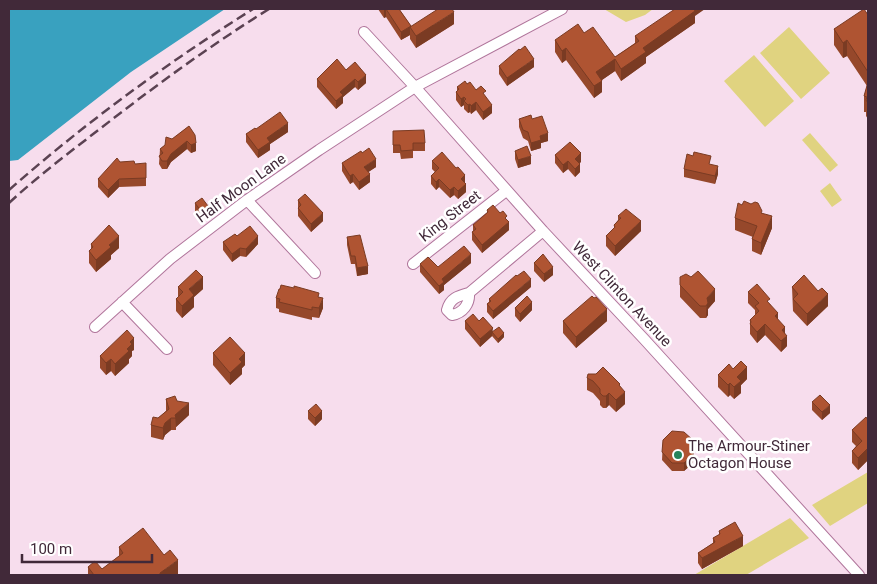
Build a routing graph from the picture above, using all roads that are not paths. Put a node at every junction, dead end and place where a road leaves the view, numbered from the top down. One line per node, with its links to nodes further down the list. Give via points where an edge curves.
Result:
1 (562, 9): 3 (street, Half Moon Lane)
2 (364, 32): 3 (street, West Clinton Avenue)
3 (415, 87): 4 (street, West Clinton Avenue); 5 (street, Half Moon Lane)
4 (506, 192): 6 (street, West Clinton Avenue); 7 (street, King Street)
5 (247, 200): 8 (street); 10 (street, Half Moon Lane, via 170,259)
6 (543, 231): 9 (street); 13 (street, West Clinton Avenue)
7 (412, 264)
8 (315, 273)
9 (469, 293)
10 (122, 302): 11 (street, Half Moon Lane); 12 (street)
11 (96, 327)
12 (167, 349)
13 (860, 575)

